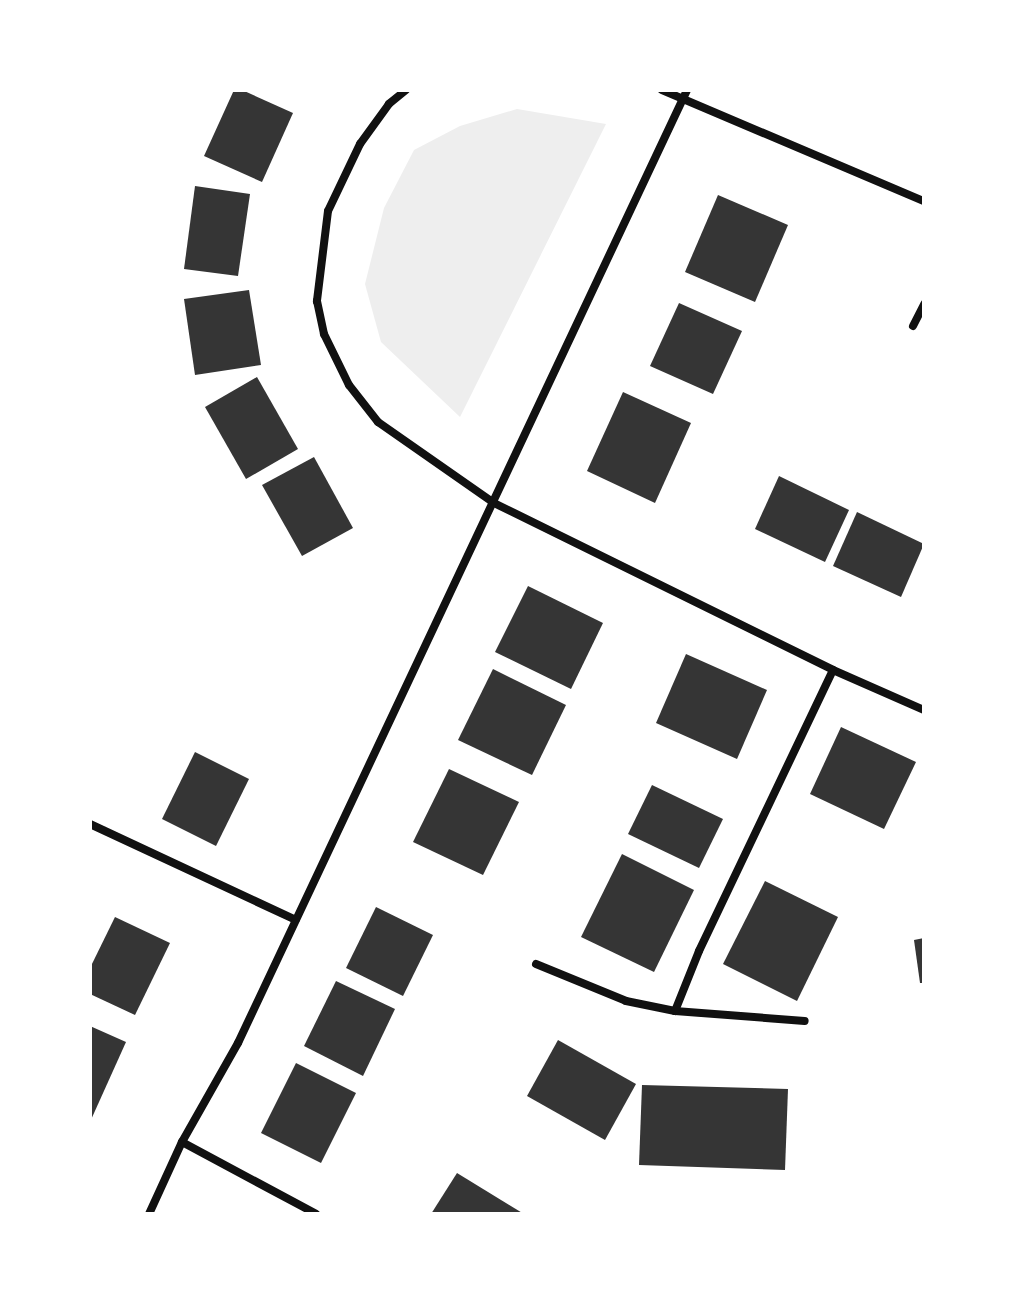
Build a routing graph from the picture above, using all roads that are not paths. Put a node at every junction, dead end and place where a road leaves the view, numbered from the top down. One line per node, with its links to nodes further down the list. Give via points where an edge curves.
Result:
1 (406, 90): 7 (street, via 360,144 328,211 317,301 324,334 349,385 378,422)
2 (662, 90): 3 (street)
3 (685, 95): 4 (street); 7 (street)
4 (924, 201)
5 (924, 304): 6 (street)
6 (913, 326)
7 (494, 503): 8 (street); 11 (street)
8 (833, 670): 9 (street); 13 (street)
9 (924, 710)
10 (90, 824): 11 (street)
11 (296, 920): 15 (street, via 238,1043)
12 (536, 964): 13 (street, via 626,1001)
13 (675, 1011): 14 (street)
14 (805, 1021)
15 (182, 1142): 16 (street); 17 (street)
16 (149, 1214)
17 (316, 1214)

